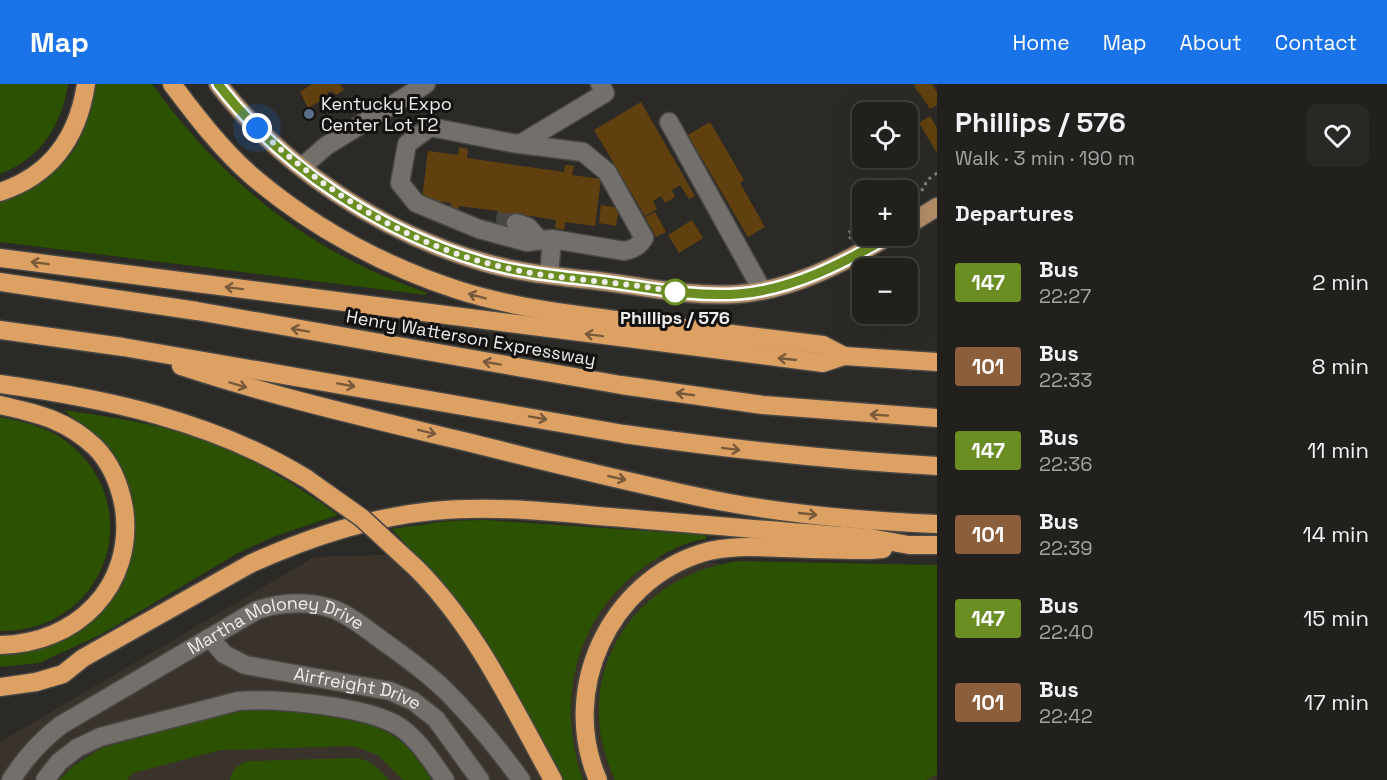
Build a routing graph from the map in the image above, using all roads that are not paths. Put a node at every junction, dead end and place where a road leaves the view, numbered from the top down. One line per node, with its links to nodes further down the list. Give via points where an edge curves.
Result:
1 (86, 84): 9 (highway, via 82,109 61,151 28,180)
2 (171, 84): 23 (highway, one-way to 2, via 823,345 494,300 423,278 350,243 279,198 217,141)
3 (218, 84): 8 (main road, via 257,128)
4 (426, 84): 8 (street, via 326,146)
5 (600, 84): 7 (street, via 605,93)
6 (669, 122): 20 (street)
7 (520, 144): 14 (street, via 430,127 407,144 400,183 407,194 416,203); 15 (street, via 583,152 607,172 644,238 624,251)
8 (302, 167): 18 (main road, via 347,200 411,236 486,263)
9 (0, 192)
10 (937, 207): 11 (main road)
11 (918, 219)
12 (496, 221): 14 (street)
13 (516, 223): 15 (street)
14 (472, 226): 15 (street, via 527,242)
15 (546, 240): 18 (street)
16 (872, 246): 20 (main road, via 812,276)
17 (0, 258): 23 (highway, one-way to 17, via 823,363 758,356)
18 (549, 275): 20 (main road, via 686,293 738,294)
19 (0, 282): 27 (highway, Henry Watterson Expressway, one-way to 19, via 763,405 621,385 197,311)
20 (762, 290)
21 (0, 330): 22 (highway)
22 (123, 347): 28 (highway, one-way to 28, via 704,446); 29 (highway, one-way to 29, via 241,386 696,496 790,512)
23 (844, 356): 24 (highway)
24 (937, 362)
25 (0, 384): 42 (highway, bridge, via 60,392 179,421 242,444 307,478 362,518 417,569 465,628)
26 (0, 405): 33 (highway, via 54,418 96,448 118,482 125,519 120,563 97,604 56,634 29,643)
27 (937, 418)
28 (937, 466)
29 (937, 524)
30 (909, 545): 31 (highway); 34 (highway, via 870,538 518,510 434,511 380,520 275,552); 43 (highway, via 870,550 734,548 704,552 653,577 612,620 588,676 585,738)
31 (937, 545)
32 (210, 638): 37 (street, Martha Moloney Drive, via 61,725 42,739); 40 (street, Airfreight Drive, via 224,654 245,665 390,691 412,701 436,719); 41 (street, Martha Moloney Drive, via 257,610 276,604 297,602 334,610 370,631 443,688)
33 (0, 645)
34 (83, 658): 35 (highway, via 39,673); 36 (highway, via 50,679)
35 (0, 677)
36 (0, 687)
37 (11, 780)
38 (45, 780): 39 (street, via 59,762 100,737 238,701 258,700 355,710 379,717 401,728 419,745)
39 (445, 780)
40 (480, 780)
41 (521, 780)
42 (553, 780)
43 (598, 780)

